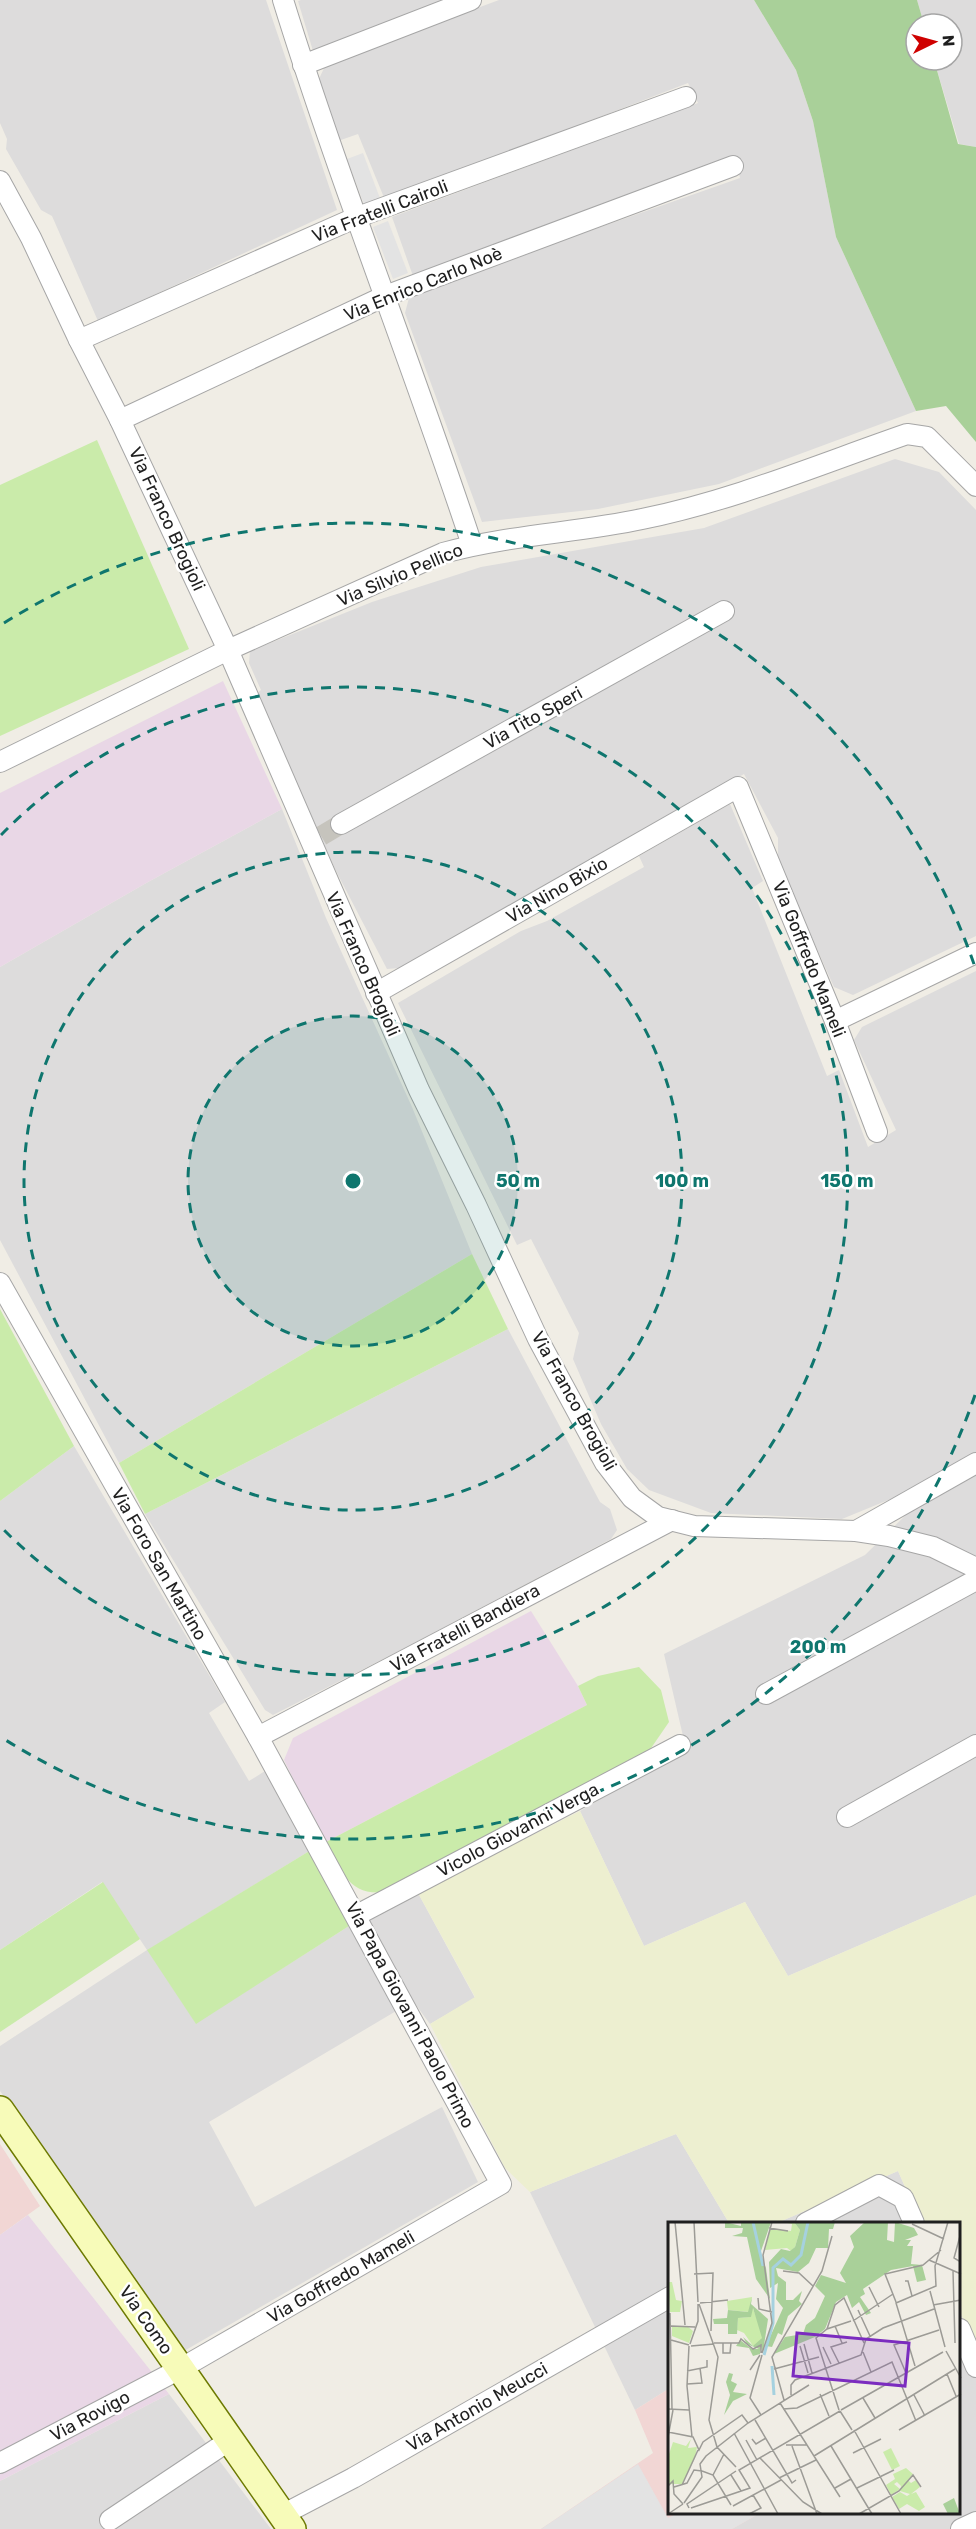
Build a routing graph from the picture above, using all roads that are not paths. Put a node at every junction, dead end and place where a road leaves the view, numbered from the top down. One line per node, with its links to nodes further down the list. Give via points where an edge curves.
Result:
1 (283, 0): 3 (street)
2 (471, 0): 3 (street)
3 (303, 65): 7 (street)
4 (686, 97): 7 (street, Via Fratelli Cairoli)
5 (734, 166): 8 (street, Via Enrico Carlo Noè)
6 (0, 180): 9 (street, Via Franco Brogioli, via 32,238)
7 (355, 218): 8 (street); 9 (street, Via Fratelli Cairoli)
8 (385, 296): 10 (street, Via Enrico Carlo Noè); 12 (street)
9 (79, 340): 10 (street, Via Franco Brogioli)
10 (120, 420): 14 (street, Via Franco Brogioli)
11 (976, 486): 12 (street, Via Silvio Pellico, via 927,437 907,434 710,501 642,519)
12 (472, 545): 14 (street, Via Silvio Pellico)
13 (724, 612): 17 (street, Via Tito Speri)
14 (228, 650): 15 (street, Via Silvio Pellico); 19 (street, Via Franco Brogioli, via 315,839)
15 (0, 762)
16 (738, 787): 19 (street, Via Nino Bixio); 20 (street, Via Goffredo Mameli)
17 (341, 824)
18 (976, 953): 20 (street)
19 (376, 993): 24 (street, Via Franco Brogioli, via 533,1329 605,1463 632,1498 658,1517)
20 (835, 1021): 21 (street, Via Goffredo Mameli)
21 (877, 1132)
22 (0, 1283): 29 (street, Via Foro San Martino)
23 (976, 1462): 25 (street)
24 (672, 1520): 25 (street, Via Franco Brogioli, via 738,1529); 29 (street, Via Fratelli Bandiera)
25 (856, 1531): 26 (street, Via Franco Brogioli, via 933,1547)
26 (976, 1568)
27 (976, 1580): 28 (street)
28 (766, 1694)
29 (258, 1737): 33 (street, Via Foro San Martino)
30 (680, 1745): 34 (street, Vicolo Giovanni Verga)
31 (976, 1745): 32 (street)
32 (847, 1817)
33 (317, 1846): 34 (street, Via Papa Giovanni Paolo Primo)
34 (357, 1915): 36 (street, Via Papa Giovanni Paolo Primo)
35 (0, 2110): 42 (main road, Via Como)
36 (501, 2184): 42 (street, Via Goffredo Mameli)
37 (808, 2222): 38 (street, via 879,2185 903,2198)
38 (914, 2222)
39 (668, 2298): 46 (street, Via Antonio Meucci, via 353,2478)
40 (961, 2331): 41 (street)
41 (976, 2367)
42 (180, 2369): 43 (main road, Via Como); 44 (street, Via Rovigo)
43 (230, 2440): 45 (street); 46 (main road, Via Como)
44 (0, 2463)
45 (110, 2520)
46 (287, 2522)
47 (976, 2522): 48 (street)
48 (961, 2529)

